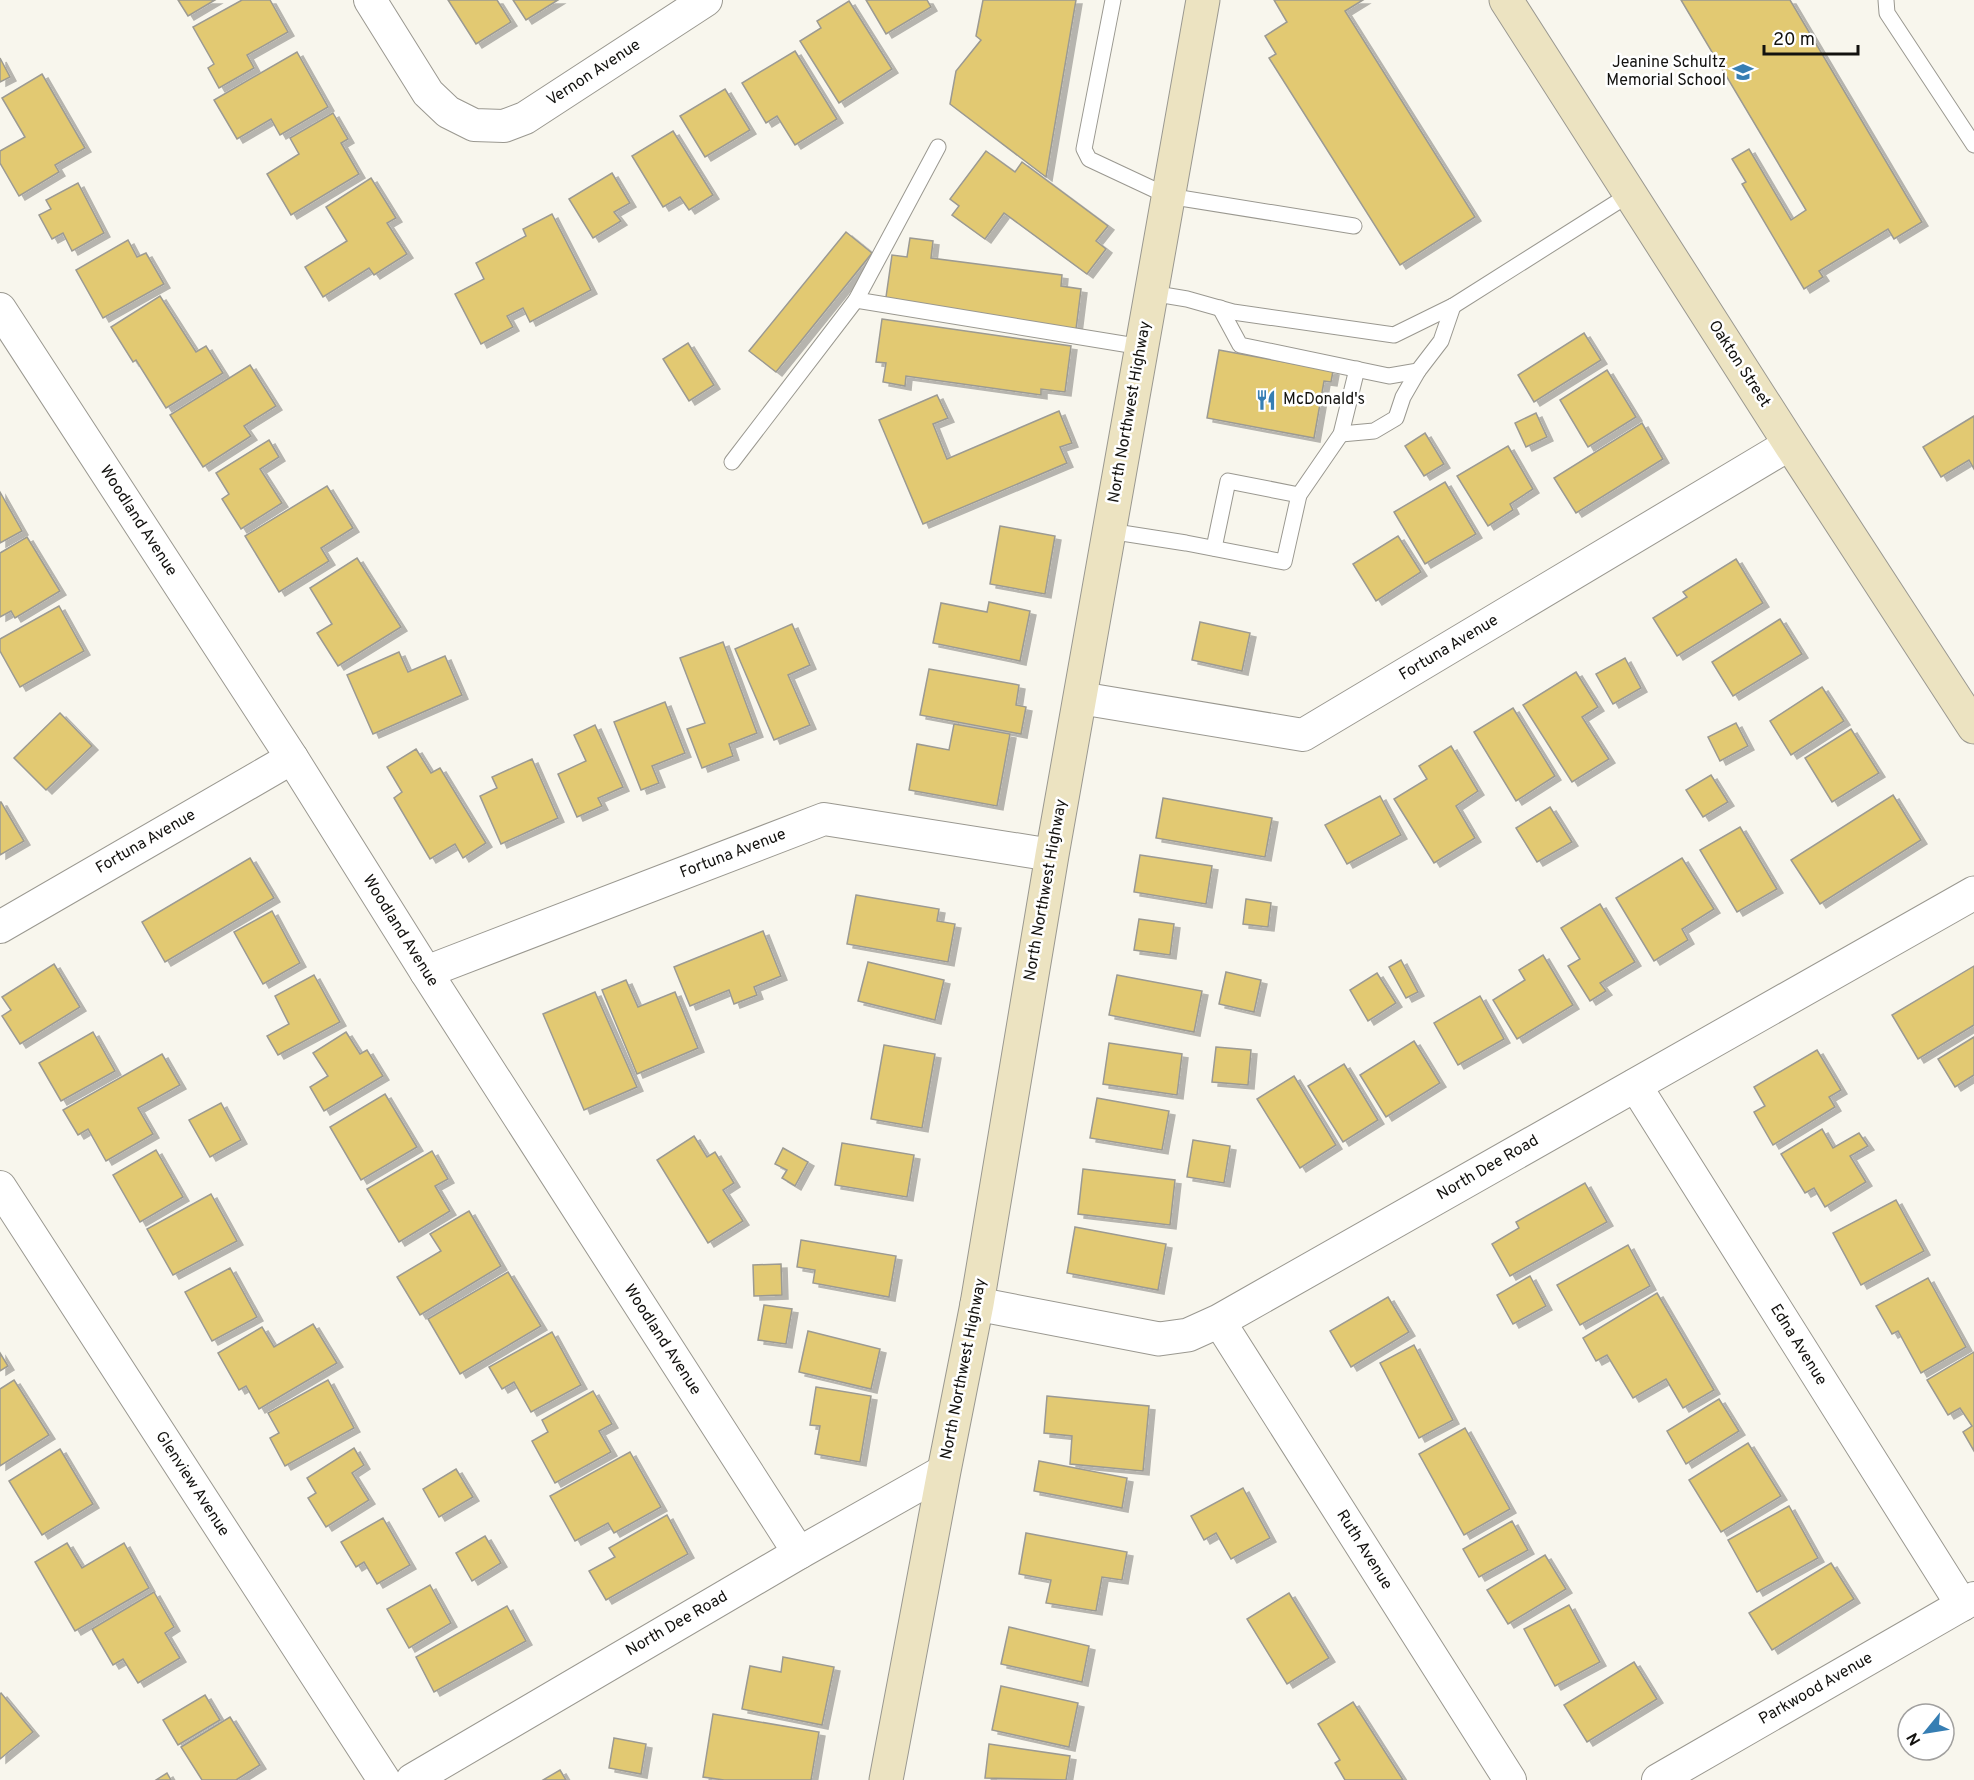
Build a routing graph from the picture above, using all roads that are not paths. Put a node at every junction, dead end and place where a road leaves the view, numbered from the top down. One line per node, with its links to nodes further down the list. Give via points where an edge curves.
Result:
1 (370, 0): 2 (street, Vernon Avenue, via 428,93 448,112 474,125 504,126 525,118)
2 (706, 0)
3 (1113, 0): 10 (lane, via 1085,154)
4 (1203, 0): 10 (main road, North Northwest Highway)
5 (1506, 0): 9 (main road, Oakton Street)
6 (1886, 0): 7 (lane, via 1887,13)
7 (1974, 146)
8 (938, 147): 13 (lane)
9 (1630, 194): 14 (lane); 21 (main road, Oakton Street)
10 (1168, 196): 11 (lane); 12 (main road, North Northwest Highway)
11 (1354, 226)
12 (1151, 293): 16 (lane); 17 (main road, North Northwest Highway)
13 (856, 300): 17 (lane); 22 (lane)
14 (1453, 306): 16 (lane, via 1394,334); 19 (lane, via 1441,341)
15 (0, 309): 28 (street, Woodland Avenue)
16 (1226, 310): 18 (lane, via 1240,345)
17 (1142, 347): 24 (main road, North Northwest Highway)
18 (1357, 369): 19 (lane, via 1389,376); 20 (lane)
19 (1418, 371): 20 (lane, via 1396,418 1374,431)
20 (1341, 434): 23 (lane)
21 (1790, 444): 26 (street, Fortuna Avenue, via 1303,735); 27 (main road, Oakton Street)
22 (732, 462)
23 (1299, 495): 25 (lane, via 1284,562); 25 (lane, via 1228,480)
24 (1109, 531): 25 (lane); 26 (main road, North Northwest Highway)
25 (1214, 548)
26 (1080, 698): 29 (main road, North Northwest Highway)
27 (1974, 727)
28 (292, 758): 31 (street, Fortuna Avenue); 32 (street, Woodland Avenue)
29 (1052, 855): 32 (street, Fortuna Avenue, via 824,819); 35 (main road, North Northwest Highway)
30 (1974, 892): 33 (street, North Dee Road)
31 (0, 927)
32 (426, 972): 38 (street, Woodland Avenue)
33 (1635, 1085): 36 (street, North Dee Road); 39 (street, Edna Avenue)
34 (0, 1187): 40 (street, Glenview Avenue)
35 (977, 1304): 36 (street, North Dee Road, via 1159,1339 1188,1335); 37 (main road, North Northwest Highway)
36 (1219, 1321): 43 (street, Ruth Avenue)
37 (944, 1471): 38 (street, North Dee Road); 42 (main road, North Northwest Highway)
38 (799, 1552): 41 (street, North Dee Road)
39 (1968, 1602): 44 (street, Parkwood Avenue)
40 (384, 1780)
41 (412, 1780)
42 (886, 1780)
43 (1510, 1780)
44 (1658, 1780)

